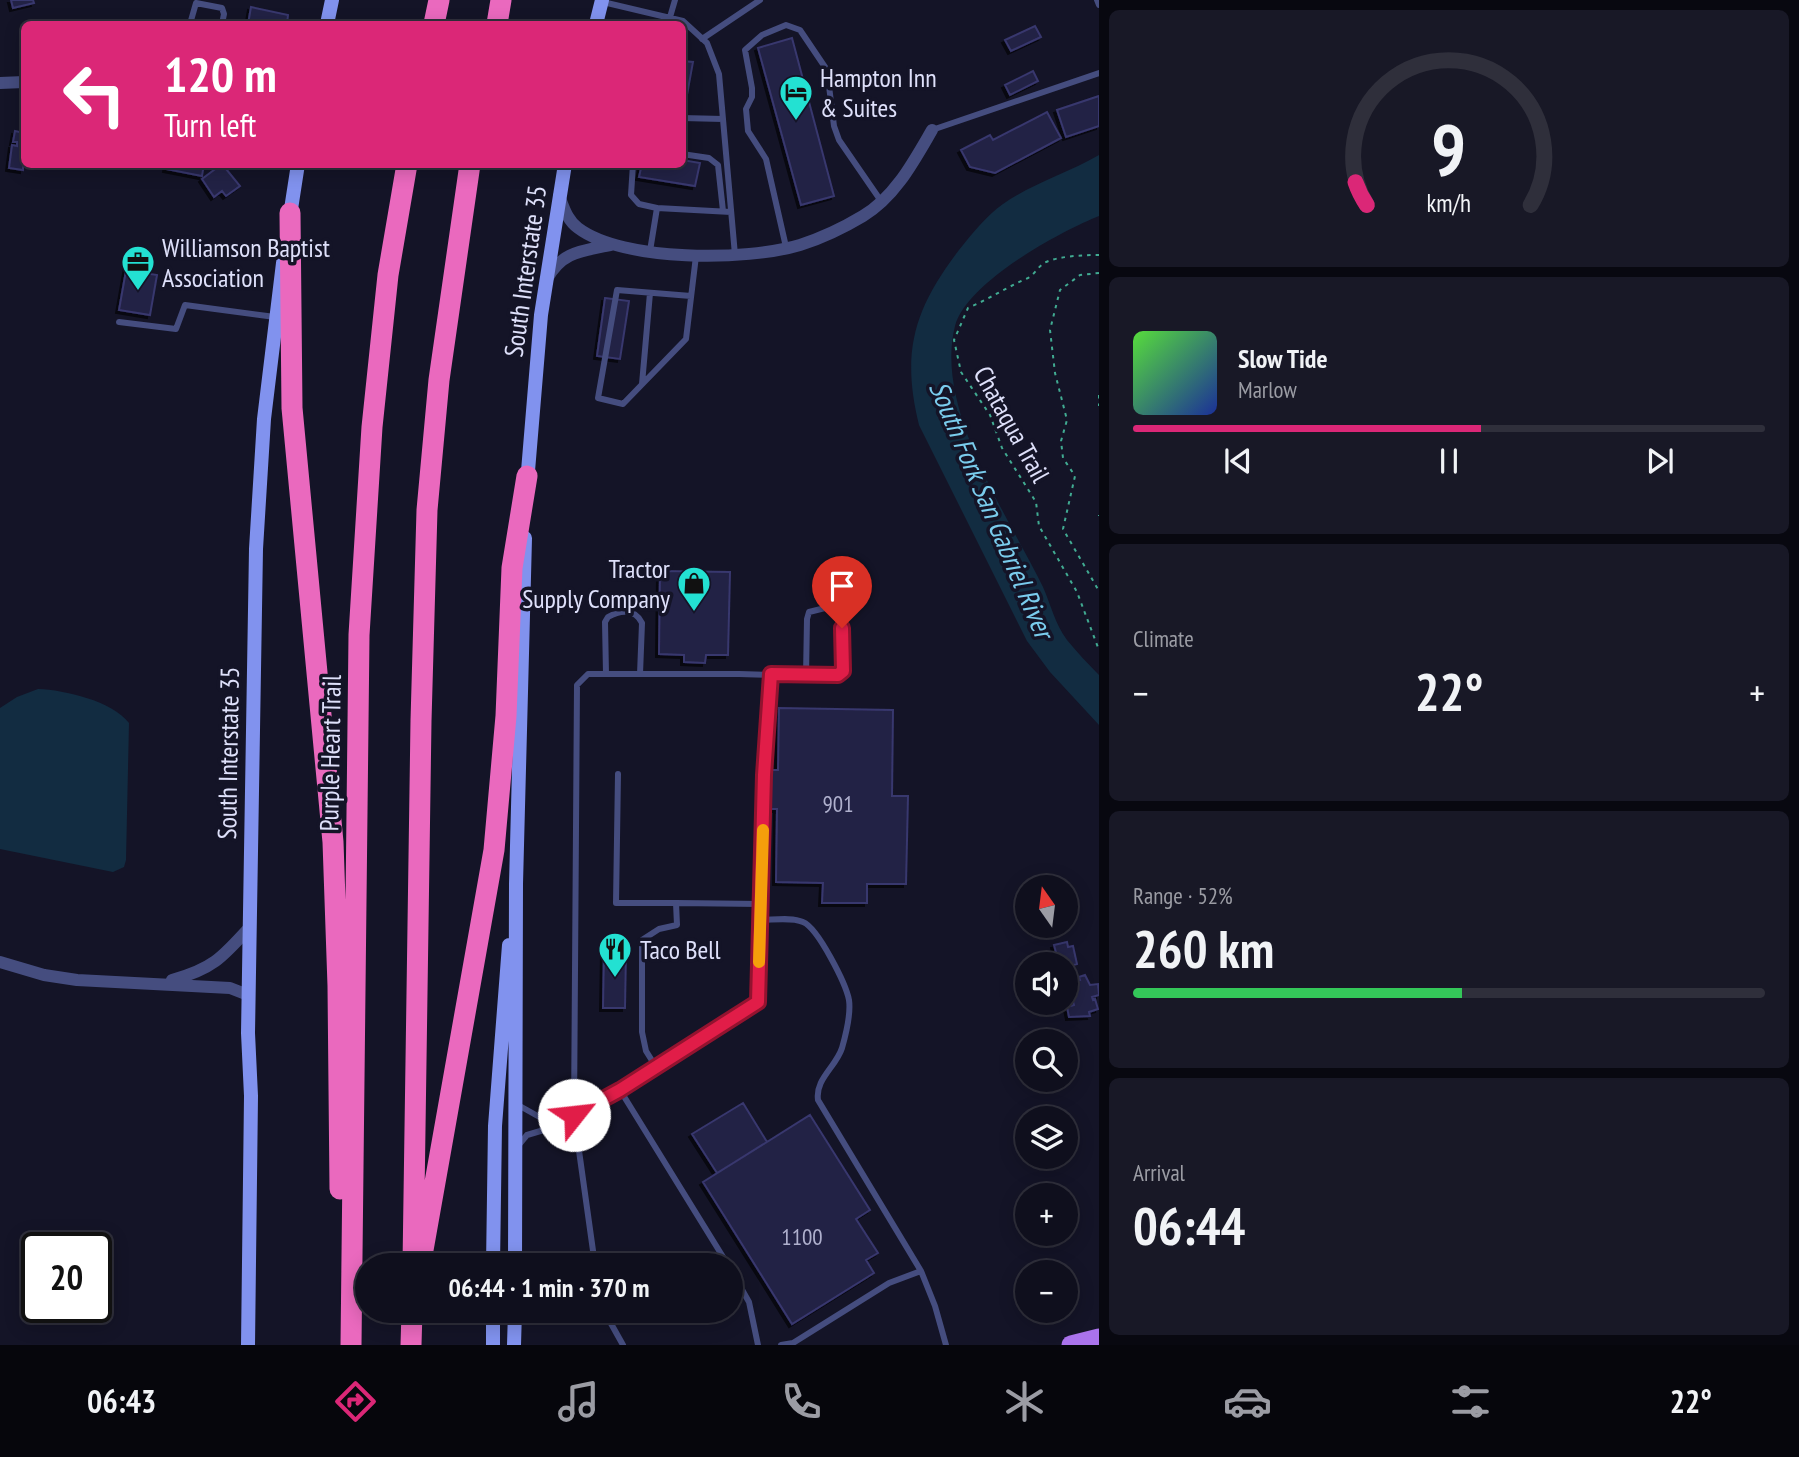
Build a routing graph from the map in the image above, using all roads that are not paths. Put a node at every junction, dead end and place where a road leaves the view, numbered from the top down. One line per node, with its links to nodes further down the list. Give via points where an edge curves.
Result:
1 (332, 0): 9 (main road)
2 (439, 0): 10 (highway)
3 (501, 0): 11 (highway)
4 (675, 0): 13 (lane)
5 (760, 0): 15 (lane)
6 (602, 1): 12 (main road); 13 (lane)
7 (191, 21): 8 (lane, via 196,3 222,8)
8 (223, 21)
9 (328, 21)
10 (435, 21)
11 (497, 21)
12 (597, 21)
13 (669, 21)
14 (686, 24): 15 (lane)
15 (702, 39): 20 (lane, via 719,74)
16 (1099, 73): 21 (lane)
17 (21, 82): 18 (street)
18 (0, 83)
19 (686, 118): 20 (lane)
20 (723, 119): 32 (lane)
21 (932, 130): 29 (street, via 907,171)
22 (686, 155): 31 (lane, via 709,158 718,165)
23 (297, 168): 33 (main road, South Interstate 35)
24 (406, 168): 79 (highway, Purple Heart Trail, via 388,275 372,427 359,635)
25 (469, 168): 64 (highway, via 439,380 427,510)
26 (564, 168): 28 (main road, South Interstate 35)
27 (633, 168): 30 (lane, via 631,195 639,204)
28 (559, 196): 34 (street, via 576,227); 39 (main road, South Interstate 35)
29 (881, 201): 35 (street, via 835,232); 35 (lane, via 839,140 827,70 800,30 786,25 762,35 745,50 752,97 746,118 748,131 766,159)
30 (657, 208): 31 (lane); 36 (lane)
31 (723, 211): 32 (lane)
32 (731, 212): 38 (lane)
33 (290, 213): 42 (main road, South Interstate 35); 79 (highway, via 292,408 333,842 338,1152)
34 (612, 245): 36 (street); 39 (street, via 572,253 555,265)
35 (786, 247): 38 (street)
36 (650, 251): 37 (street)
37 (696, 256): 38 (street); 41 (lane)
38 (735, 256)
39 (546, 281): 45 (main road, South Interstate 35)
40 (650, 293): 41 (lane); 44 (lane); 44 (lane, via 617,290 598,398 623,404)
41 (691, 296): 44 (lane, via 686,339)
42 (275, 317): 43 (lane, via 185,304 176,329); 55 (main road, South Interstate 35, via 256,549)
43 (119, 322)
44 (642, 384)
45 (527, 476): 51 (main road, South Interstate 35); 65 (highway, via 512,568 494,849)
46 (606, 674): 47 (lane); 47 (lane, via 605,622 623,611 632,612 642,623); 62 (lane, via 582,678 576,696)
47 (640, 674): 48 (lane)
48 (771, 674): 49 (lane); 53 (lane)
49 (806, 676): 49 (lane, via 828,677 843,671 842,628 825,608 809,612 807,619)
50 (618, 774): 52 (lane, via 616,904)
51 (516, 884): 61 (main road, South Interstate 35); 66 (main road, via 495,1126)
52 (677, 903): 53 (lane); 59 (lane, via 677,925 642,940 642,1032)
53 (761, 904): 54 (lane)
54 (761, 920): 59 (lane, via 758,1002); 70 (lane, via 801,920 834,961 849,1000 848,1021 841,1050 819,1086 818,1100)
55 (249, 928): 57 (street, via 208,967); 58 (main road, South Interstate 35)
56 (0, 962): 57 (street, via 77,980)
57 (161, 983): 58 (street, via 230,988)
58 (248, 995): 78 (main road, South Interstate 35)
59 (656, 1067): 60 (lane)
60 (620, 1090): 62 (lane); 69 (lane)
61 (517, 1104): 62 (lane, via 543,1119); 63 (main road, South Interstate 35)
62 (574, 1115): 63 (lane, via 564,1124 527,1135); 68 (lane)
63 (516, 1149): 67 (main road, South Interstate 35)
64 (413, 1253)
65 (421, 1253)
66 (494, 1253)
67 (515, 1253)
68 (593, 1253)
69 (720, 1253)
70 (920, 1271): 85 (lane, via 889,1283 793,1343); 86 (lane)
71 (743, 1291): 77 (lane)
72 (412, 1323): 80 (highway)
73 (493, 1323): 81 (main road)
74 (514, 1323): 82 (main road)
75 (611, 1323): 83 (lane)
76 (1099, 1338): 87 (main road)
77 (758, 1342): 84 (lane)
78 (248, 1345)
79 (349, 1345)
80 (411, 1345)
81 (493, 1345)
82 (514, 1345)
83 (623, 1345)
84 (749, 1345)
85 (781, 1345)
86 (946, 1345)
87 (1071, 1345)

